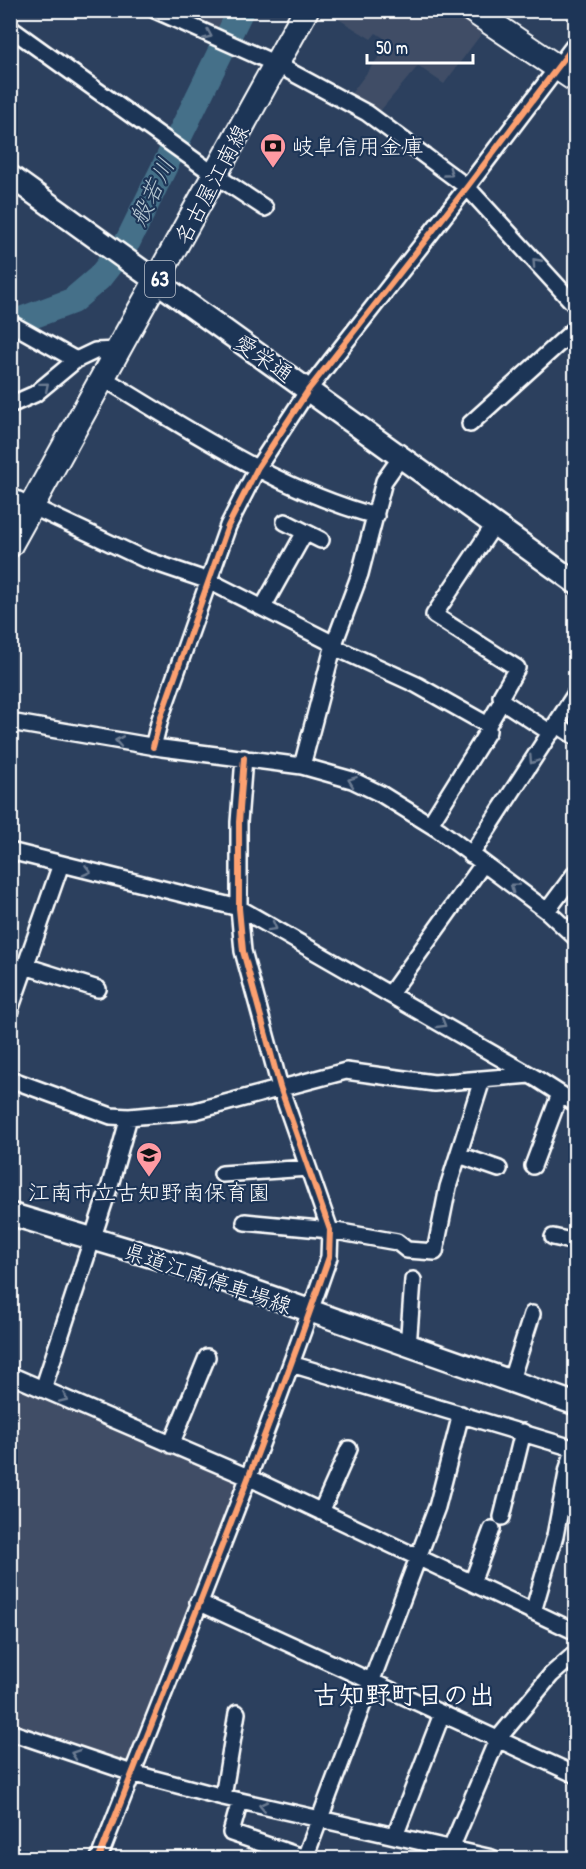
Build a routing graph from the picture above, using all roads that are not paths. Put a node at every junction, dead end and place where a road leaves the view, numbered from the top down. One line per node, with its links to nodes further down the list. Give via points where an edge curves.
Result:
1 (155, 10): 6 (street, one-way to 6)
2 (306, 10): 6 (main road, 名古屋江南線 / 63)
3 (472, 10): 7 (main road)
4 (10, 28): 9 (street)
5 (576, 43): 7 (street)
6 (276, 64): 9 (main road, 名古屋江南線 / 63); 10 (street, one-way to 10, via 367,113)
7 (566, 74): 10 (street)
8 (10, 176): 12 (street, 愛栄通)
9 (215, 176): 11 (street); 12 (main road, 名古屋江南線 / 63)
10 (468, 187): 13 (street, one-way to 10); 19 (street)
11 (265, 208)
12 (158, 282): 16 (main road, 名古屋江南線 / 63); 19 (street, 愛栄通)
13 (576, 306)
14 (10, 322): 17 (street)
15 (576, 328): 21 (street)
16 (119, 350): 17 (street, via 94,351); 18 (main road, 名古屋江南線 / 63)
17 (76, 360): 20 (street, one-way to 17, via 35,394)
18 (103, 378): 23 (street); 24 (main road, 名古屋江南線 / 63)
19 (309, 389): 22 (street, 愛栄通); 23 (street)
20 (10, 405)
21 (470, 424)
22 (400, 457): 25 (street, via 384,481); 27 (street, 愛栄通)
23 (258, 467): 25 (street, via 339,506); 31 (street, via 228,526)
24 (21, 501): 30 (main road, 名古屋江南線 / 63); 31 (street, via 144,559)
25 (376, 516): 34 (street)
26 (285, 522): 28 (street)
27 (494, 525): 32 (street, 愛栄通); 36 (street, via 434,615 517,668)
28 (305, 532): 29 (street); 33 (street)
29 (321, 540)
30 (10, 545)
31 (209, 581): 33 (street); 41 (street)
32 (576, 583)
33 (263, 607): 34 (street)
34 (334, 645): 38 (street); 43 (street)
35 (576, 693): 39 (street)
36 (502, 701): 38 (street); 39 (street)
37 (10, 722): 41 (street, one-way to 37)
38 (488, 725): 44 (street, via 488,731)
39 (553, 728): 40 (street); 46 (street, one-way to 46)
40 (576, 737)
41 (153, 747): 42 (street)
42 (244, 758): 43 (street); 49 (street)
43 (302, 766): 44 (street, one-way to 43, via 352,780)
44 (430, 824): 46 (street)
45 (10, 851): 47 (street)
46 (477, 860): 50 (street, one-way to 46); 55 (street)
47 (61, 864): 49 (street, one-way to 49); 52 (street)
48 (576, 872): 50 (street)
49 (239, 908): 55 (street, one-way to 55); 60 (street, via 243,951)
50 (547, 911): 51 (street)
51 (576, 938)
52 (25, 966): 53 (street); 54 (street)
53 (14, 986): 56 (street)
54 (98, 989)
55 (390, 994): 57 (street, one-way to 57)
56 (10, 1010)
57 (530, 1075): 59 (street); 61 (street)
58 (10, 1079): 63 (street, via 111,1116)
59 (482, 1080): 60 (street, via 434,1083 345,1071); 64 (street)
60 (280, 1087): 63 (street, via 195,1111); 66 (street)
61 (560, 1094): 62 (street); 65 (street)
62 (576, 1104)
63 (129, 1117): 73 (street)
64 (459, 1155): 67 (street); 71 (street, via 435,1252 407,1250 397,1242)
65 (533, 1166)
66 (308, 1168): 68 (street); 71 (street)
67 (499, 1169)
68 (222, 1174)
69 (10, 1214): 73 (street, 県道江南停車場線)
70 (244, 1222): 71 (street)
71 (330, 1230): 76 (street, via 329,1257)
72 (553, 1237): 74 (street)
73 (91, 1240): 76 (street, 県道江南停車場線, via 177,1264); 83 (street)
74 (576, 1242)
75 (413, 1280): 78 (street)
76 (310, 1312): 78 (street, 県道江南停車場線); 80 (street)
77 (532, 1314): 82 (street)
78 (408, 1347): 82 (street, 県道江南停車場線)
79 (207, 1357): 87 (street)
80 (291, 1364): 85 (street); 90 (street)
81 (10, 1375): 83 (street)
82 (510, 1383): 84 (street, 県道江南停車場線)
83 (43, 1389): 87 (street, one-way to 87)
84 (576, 1404)
85 (461, 1414): 86 (street); 94 (street)
86 (523, 1432): 88 (street); 92 (street)
87 (171, 1445): 90 (street)
88 (575, 1448): 97 (street)
89 (350, 1449): 91 (street)
90 (250, 1478): 91 (street); 96 (street)
91 (321, 1512): 94 (street)
92 (502, 1517)
93 (492, 1529): 95 (street)
94 (419, 1559): 95 (street); 100 (street)
95 (472, 1583): 97 (street)
96 (198, 1602): 100 (street); 105 (street)
97 (532, 1612): 98 (street)
98 (576, 1632)
99 (576, 1653): 104 (street, via 551,1675)
100 (370, 1682): 102 (street); 109 (street)
101 (237, 1713): 107 (street)
102 (442, 1714): 104 (street); 110 (street)
103 (10, 1732): 105 (street, one-way to 103)
104 (497, 1740): 106 (street); 111 (street)
105 (132, 1773): 107 (street); 112 (street)
106 (576, 1775)
107 (223, 1797): 108 (street)
108 (240, 1801): 109 (street, one-way to 108); 113 (street, via 231,1833)
109 (320, 1819): 110 (street); 113 (street)
110 (395, 1836): 111 (street)
111 (449, 1853): 114 (street)
112 (99, 1858)
113 (305, 1858)
114 (492, 1858)

